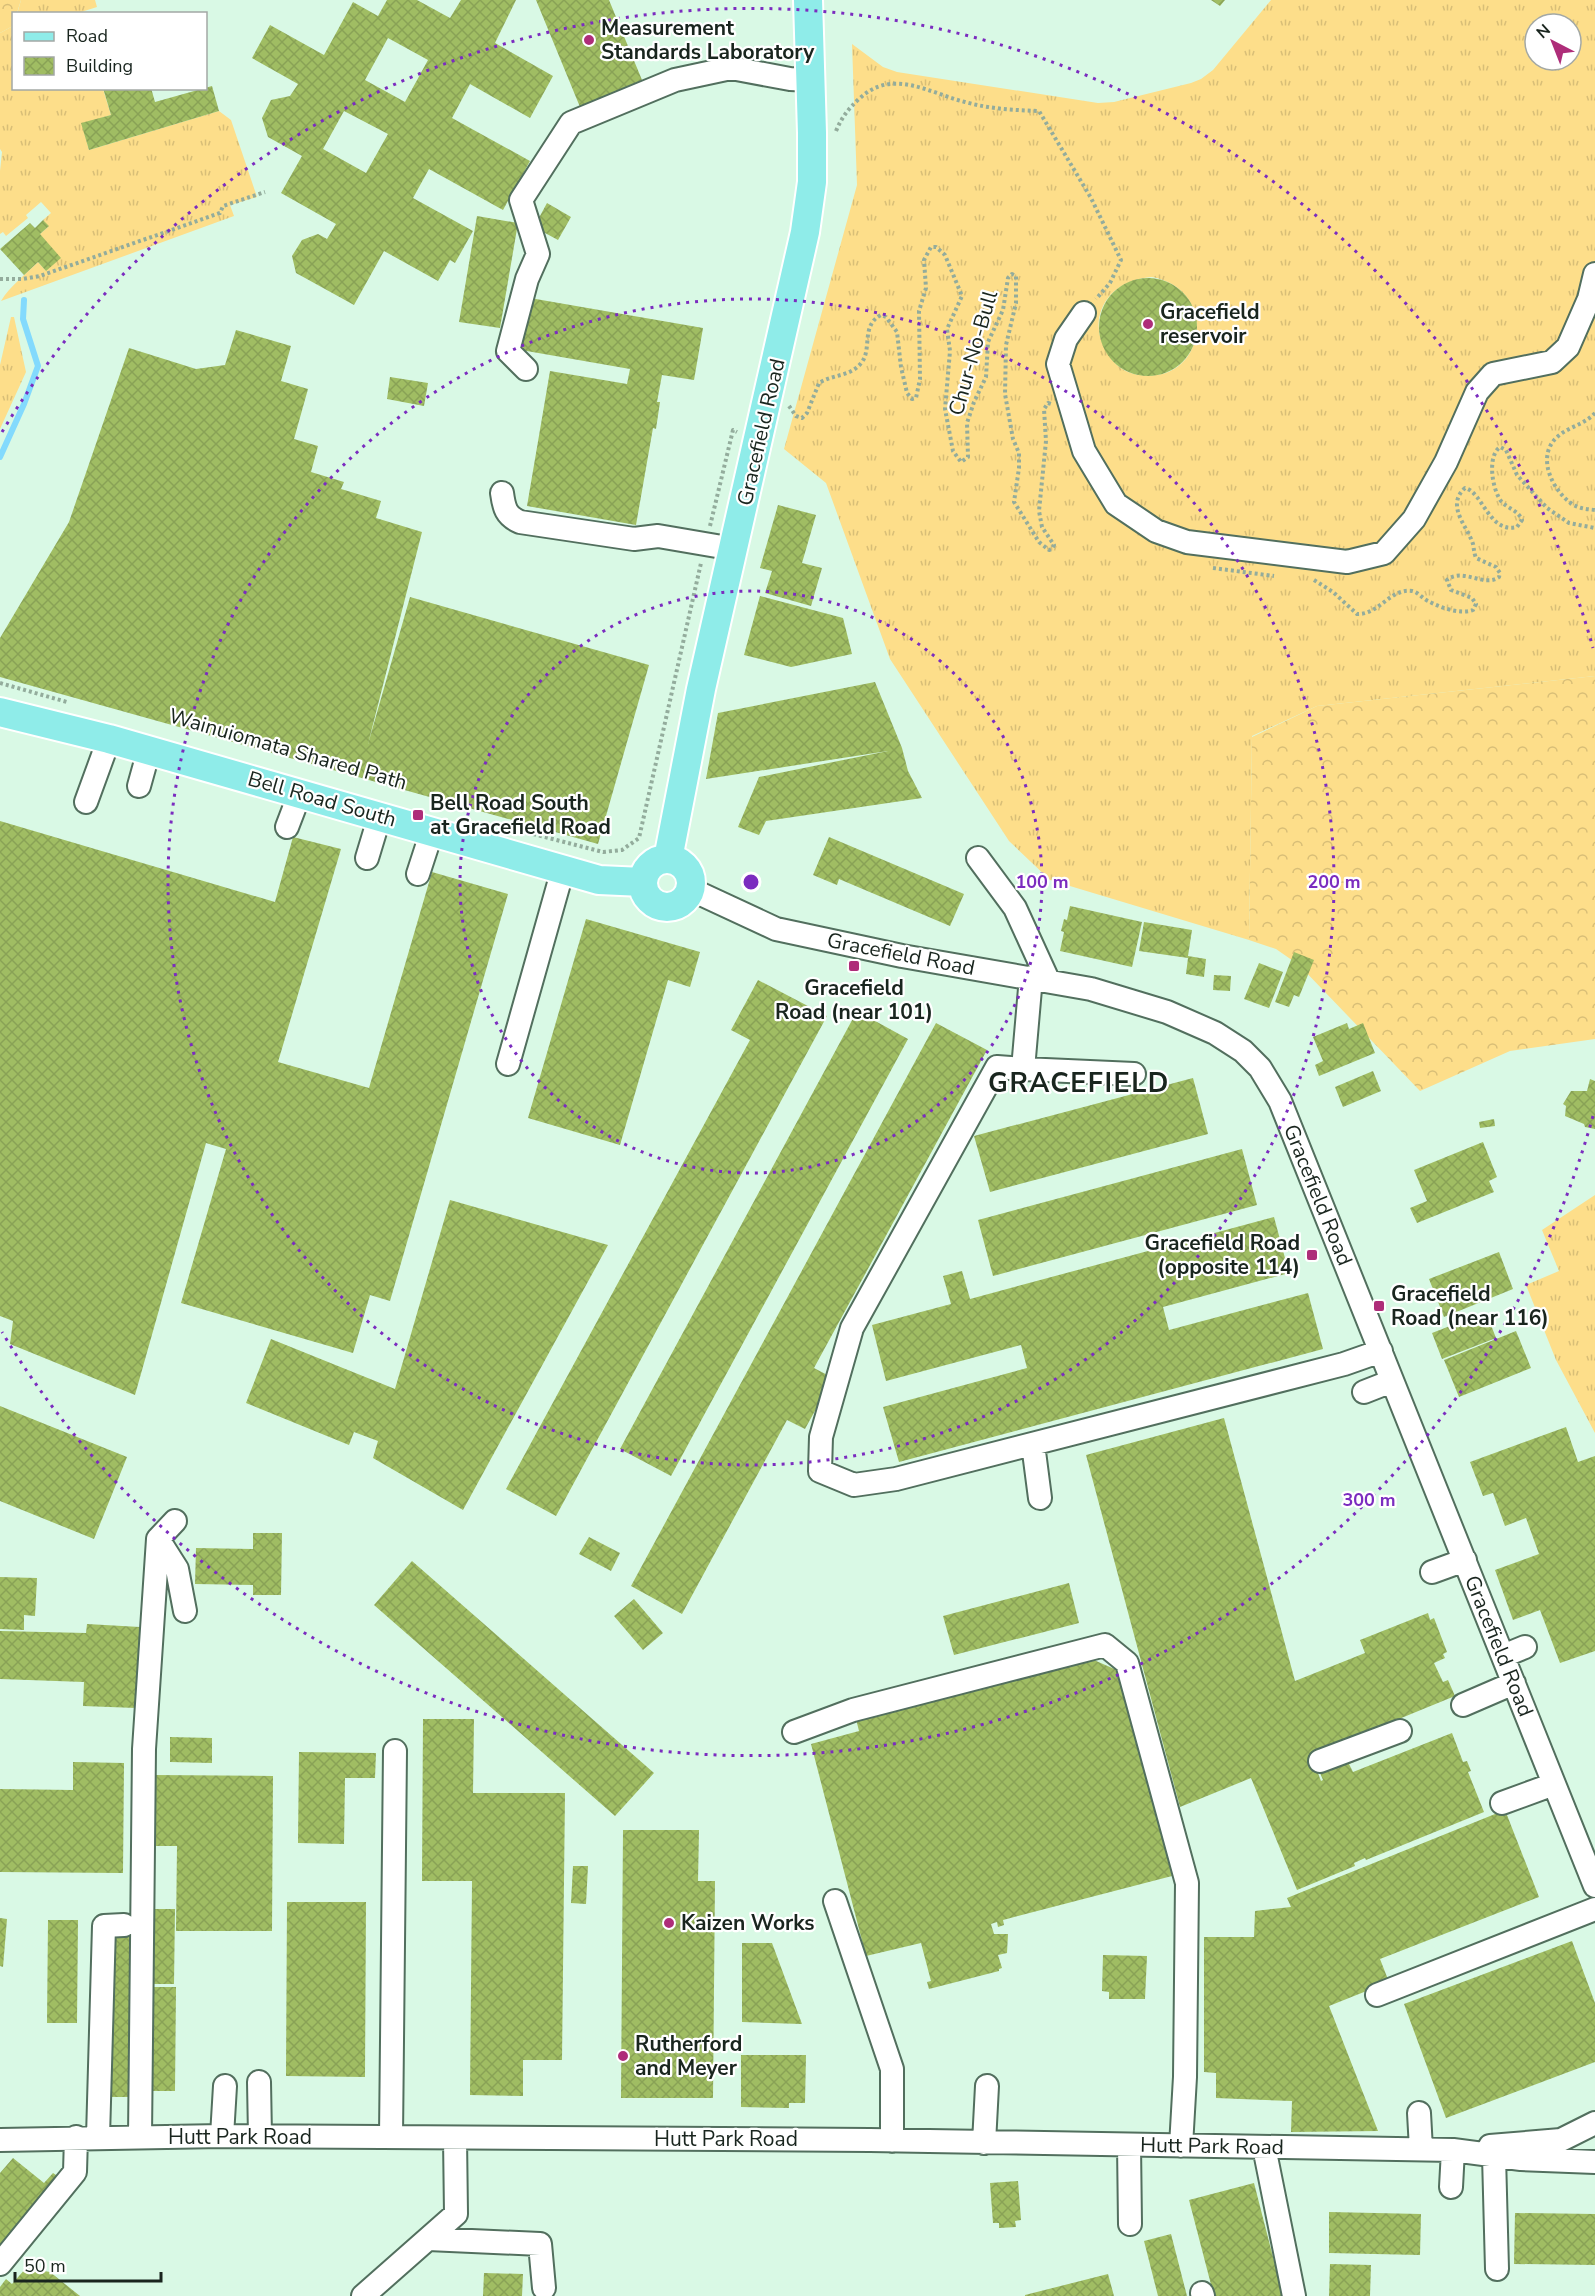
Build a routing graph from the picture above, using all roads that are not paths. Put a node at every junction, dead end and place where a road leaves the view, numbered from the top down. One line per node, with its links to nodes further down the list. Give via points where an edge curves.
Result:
1 (808, 0): 2 (main road, Gracefield Road)
2 (811, 80): 5 (street, via 731,68 675,80 571,123 521,200 538,254 526,279 508,351); 7 (main road, Gracefield Road, via 812,183 805,232)
3 (1595, 274): 4 (street, via 1568,346 1552,362 1493,375 1477,392 1446,462 1414,519 1384,553 1347,562 1187,542 1156,531 1116,504 1084,451 1058,364 1066,339)
4 (1084, 314)
5 (526, 369)
6 (502, 493): 7 (street, via 504,508 520,522 634,539 658,536)
7 (734, 549): 19 (main road, Gracefield Road, via 701,689)
8 (0, 712): 9 (main road, Bell Road South)
9 (109, 739): 10 (main road, Bell Road South); 13 (street)
10 (149, 750): 11 (street); 12 (main road, Bell Road South)
11 (139, 786)
12 (300, 793): 14 (main road, Bell Road South); 15 (street)
13 (86, 802)
14 (380, 815): 16 (main road, Bell Road South); 17 (street)
15 (287, 827)
16 (432, 831): 20 (main road, Bell Road South); 21 (street)
17 (367, 858)
18 (978, 858): 24 (street, via 1015,908)
19 (668, 859): 22 (main road, via 651,865); 23 (main road, via 684,866)
20 (563, 869): 22 (main road, Bell Road South, via 599,880); 25 (street)
21 (418, 874)
22 (643, 882): 23 (main road, via 649,898 663,906 680,903)
23 (690, 889): 24 (street, Gracefield Road, via 776,929 902,956)
24 (1040, 979): 26 (street); 28 (street, Gracefield Road, via 1091,989 1167,1012 1215,1033 1260,1068 1280,1101)
25 (508, 1064)
26 (1023, 1069): 27 (street); 31 (street, via 997,1067 852,1328 821,1437 820,1471 854,1485 896,1479)
27 (1134, 1074)
28 (1381, 1351): 29 (street, Gracefield Road); 31 (street, via 1344,1364)
29 (1392, 1382): 30 (street); 35 (street, Gracefield Road)
30 (1364, 1392)
31 (1033, 1444): 32 (street)
32 (1040, 1498)
33 (175, 1521): 34 (street)
34 (158, 1539): 37 (street, via 177,1569); 62 (street, via 144,1749)
35 (1465, 1560): 36 (street); 39 (street, Gracefield Road)
36 (1432, 1572)
37 (184, 1611)
38 (1525, 1647): 39 (street)
39 (1503, 1656): 40 (street, Gracefield Road)
40 (1514, 1683): 41 (street); 46 (street, Gracefield Road)
41 (1463, 1705)
42 (1400, 1731): 45 (street)
43 (794, 1732): 69 (street, via 853,1710 1105,1645 1127,1663 1187,1883 1185,2077)
44 (395, 1750): 63 (street)
45 (1320, 1761)
46 (1554, 1784): 47 (street); 48 (street, Gracefield Road)
47 (1502, 1803)
48 (1595, 1886)
49 (835, 1901): 66 (street, via 892,2069)
50 (1595, 1909): 52 (street)
51 (124, 1925): 61 (street, via 104,1926)
52 (1377, 1995)
53 (259, 2082): 59 (street)
54 (225, 2086): 58 (street)
55 (987, 2086): 67 (street)
56 (1419, 2114): 71 (street)
57 (1591, 2123): 72 (street, Hutt Park Road, via 1561,2140)
58 (222, 2136): 59 (street, Hutt Park Road); 62 (street, Hutt Park Road)
59 (260, 2136): 63 (street, Hutt Park Road)
60 (75, 2137): 61 (street, Hutt Park Road); 65 (street, Hutt Park Road); 78 (street, via 75,2172)
61 (98, 2137): 62 (street, Hutt Park Road)
62 (140, 2137)
63 (391, 2137): 64 (street, Hutt Park Road)
64 (455, 2138): 66 (street, Hutt Park Road); 77 (street, via 456,2214)
65 (0, 2140)
66 (892, 2141): 67 (street, Hutt Park Road)
67 (984, 2143): 68 (street, Hutt Park Road)
68 (1129, 2145): 69 (street, Hutt Park Road); 76 (street)
69 (1180, 2146): 70 (street, Hutt Park Road)
70 (1264, 2147): 71 (street, Hutt Park Road); 82 (street)
71 (1421, 2150): 72 (street, Hutt Park Road)
72 (1453, 2150): 73 (street, Hutt Park Road); 75 (street)
73 (1494, 2156): 74 (street, Hutt Park Road); 79 (street)
74 (1595, 2162)
75 (1451, 2187)
76 (1130, 2224)
77 (428, 2239): 80 (street, via 540,2244); 81 (street)
78 (0, 2264)
79 (1497, 2269)
80 (544, 2288)
81 (363, 2296)
82 (1294, 2296)

